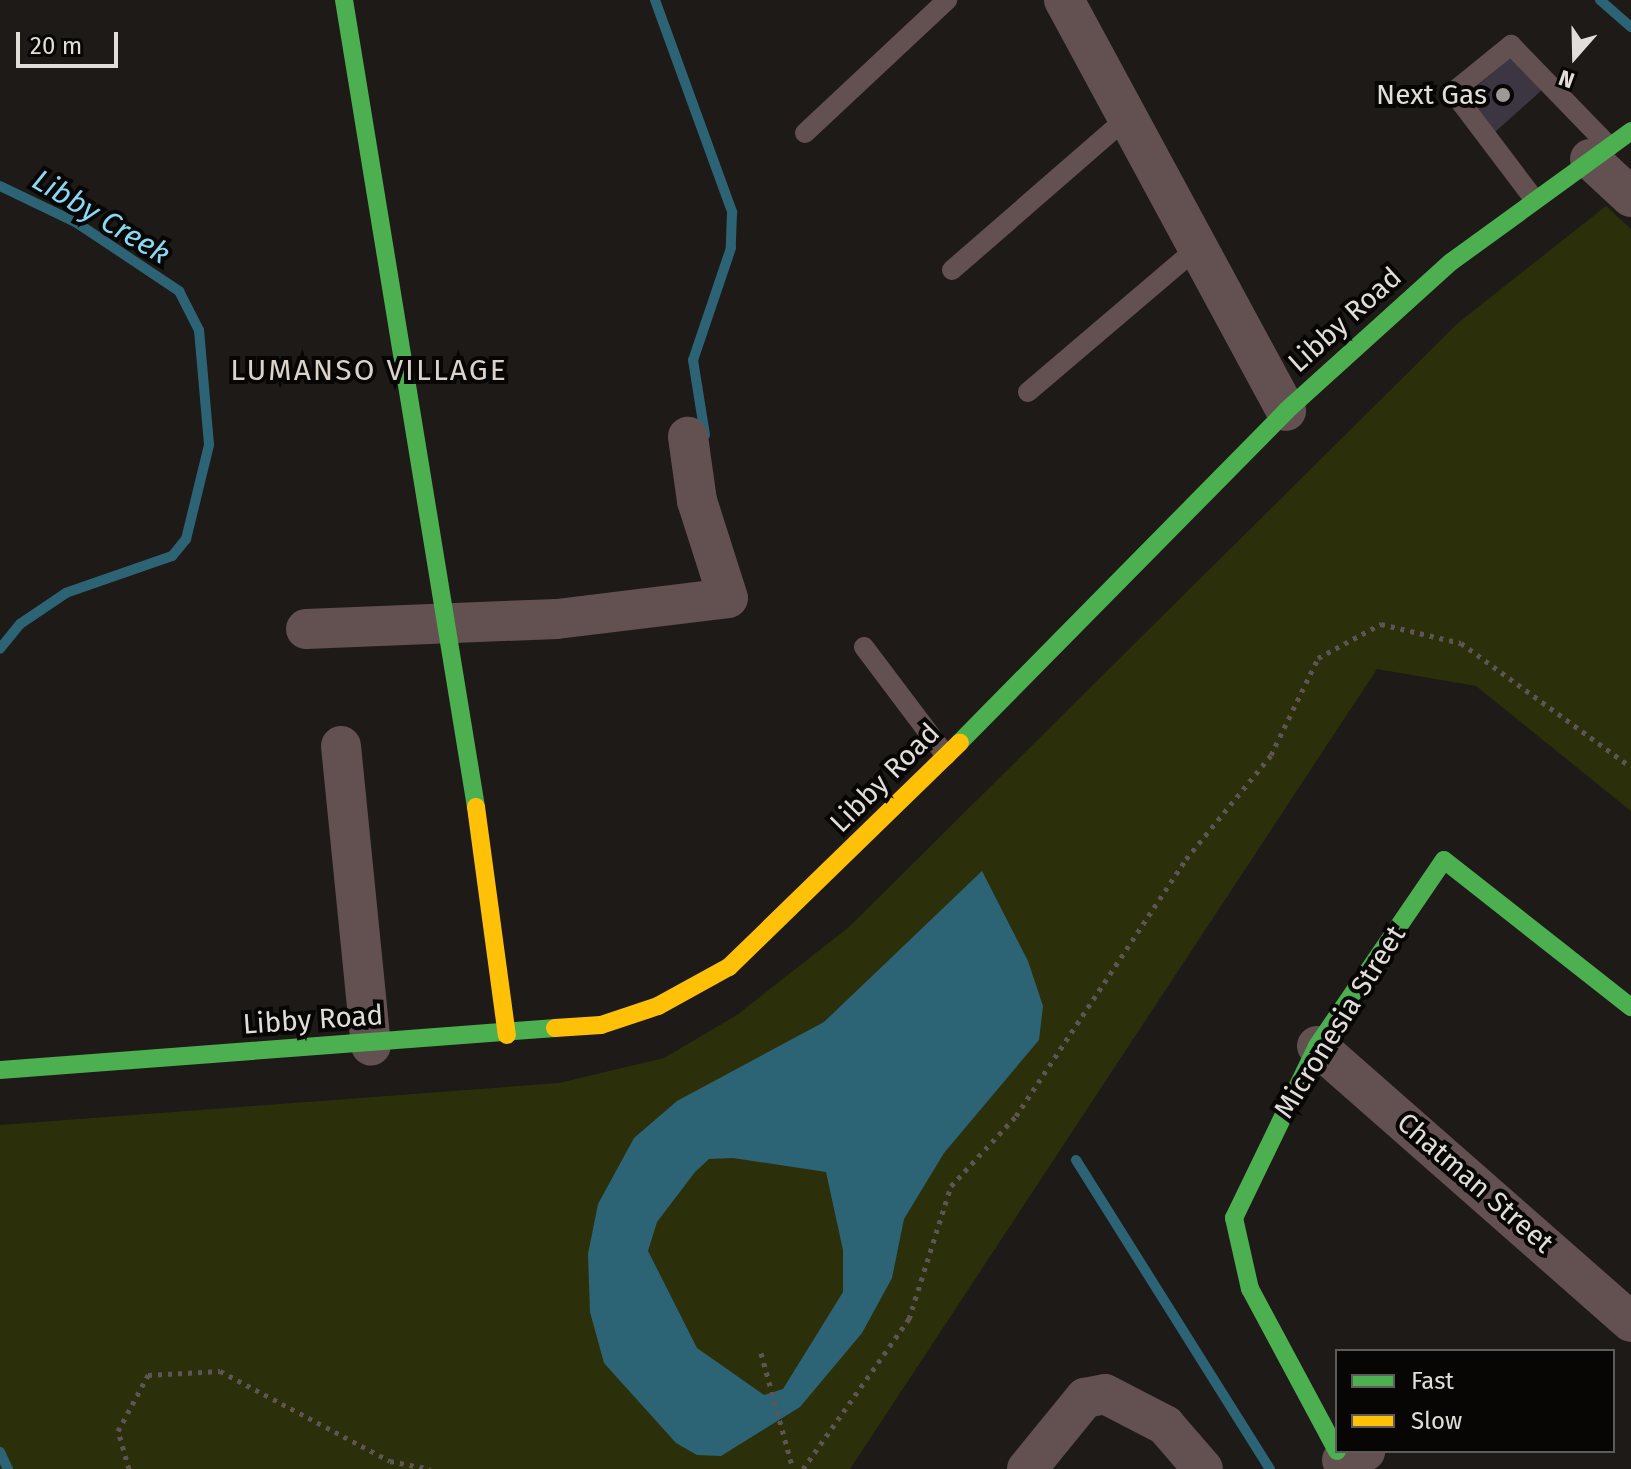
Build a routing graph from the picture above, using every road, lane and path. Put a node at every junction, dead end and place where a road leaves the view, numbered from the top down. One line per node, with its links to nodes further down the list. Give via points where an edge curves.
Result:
1 (344, 0): 15 (street)
2 (947, 0): 6 (lane)
3 (1064, 0): 4 (street)
4 (1129, 116): 10 (street); 11 (lane)
5 (1631, 131): 7 (street, Libby Road)
6 (805, 133)
7 (1600, 152): 8 (street); 9 (street, Libby Road); 9 (lane, via 1511,45 1453,92)
8 (1631, 197)
9 (1534, 199): 13 (street, Libby Road, via 1451,262)
10 (1201, 245): 12 (lane); 13 (street)
11 (952, 270)
12 (1028, 392)
13 (1286, 411): 19 (street, Libby Road)
14 (688, 437): 15 (street, via 697,501 728,598)
15 (452, 626): 16 (street); 22 (street)
16 (306, 629)
17 (864, 647): 19 (lane)
18 (341, 746): 23 (street)
19 (946, 756): 22 (street, Libby Road, via 729,967 658,1006 601,1025)
20 (1631, 767): 32 (path, via 1461,643 1381,624 1318,658 1271,755 1186,859 1016,1116 951,1186 909,1319)
21 (1631, 1007): 24 (street, Micronesia Street, via 1444,860)
22 (507, 1035): 23 (street, Libby Road)
23 (371, 1045): 25 (street, Libby Road)
24 (1317, 1046): 26 (street, Chatman Street); 28 (street, Micronesia Street, via 1254,1164 1234,1218 1250,1289)
25 (0, 1070)
26 (1631, 1322)
27 (761, 1353): 31 (path)
28 (1335, 1437)
29 (129, 1469): 30 (path, via 118,1431 148,1375 220,1371 390,1461)
30 (430, 1469)
31 (793, 1469)
32 (803, 1469)
33 (1027, 1469): 34 (street, via 1085,1398 1105,1394 1165,1425)
34 (1203, 1469)

